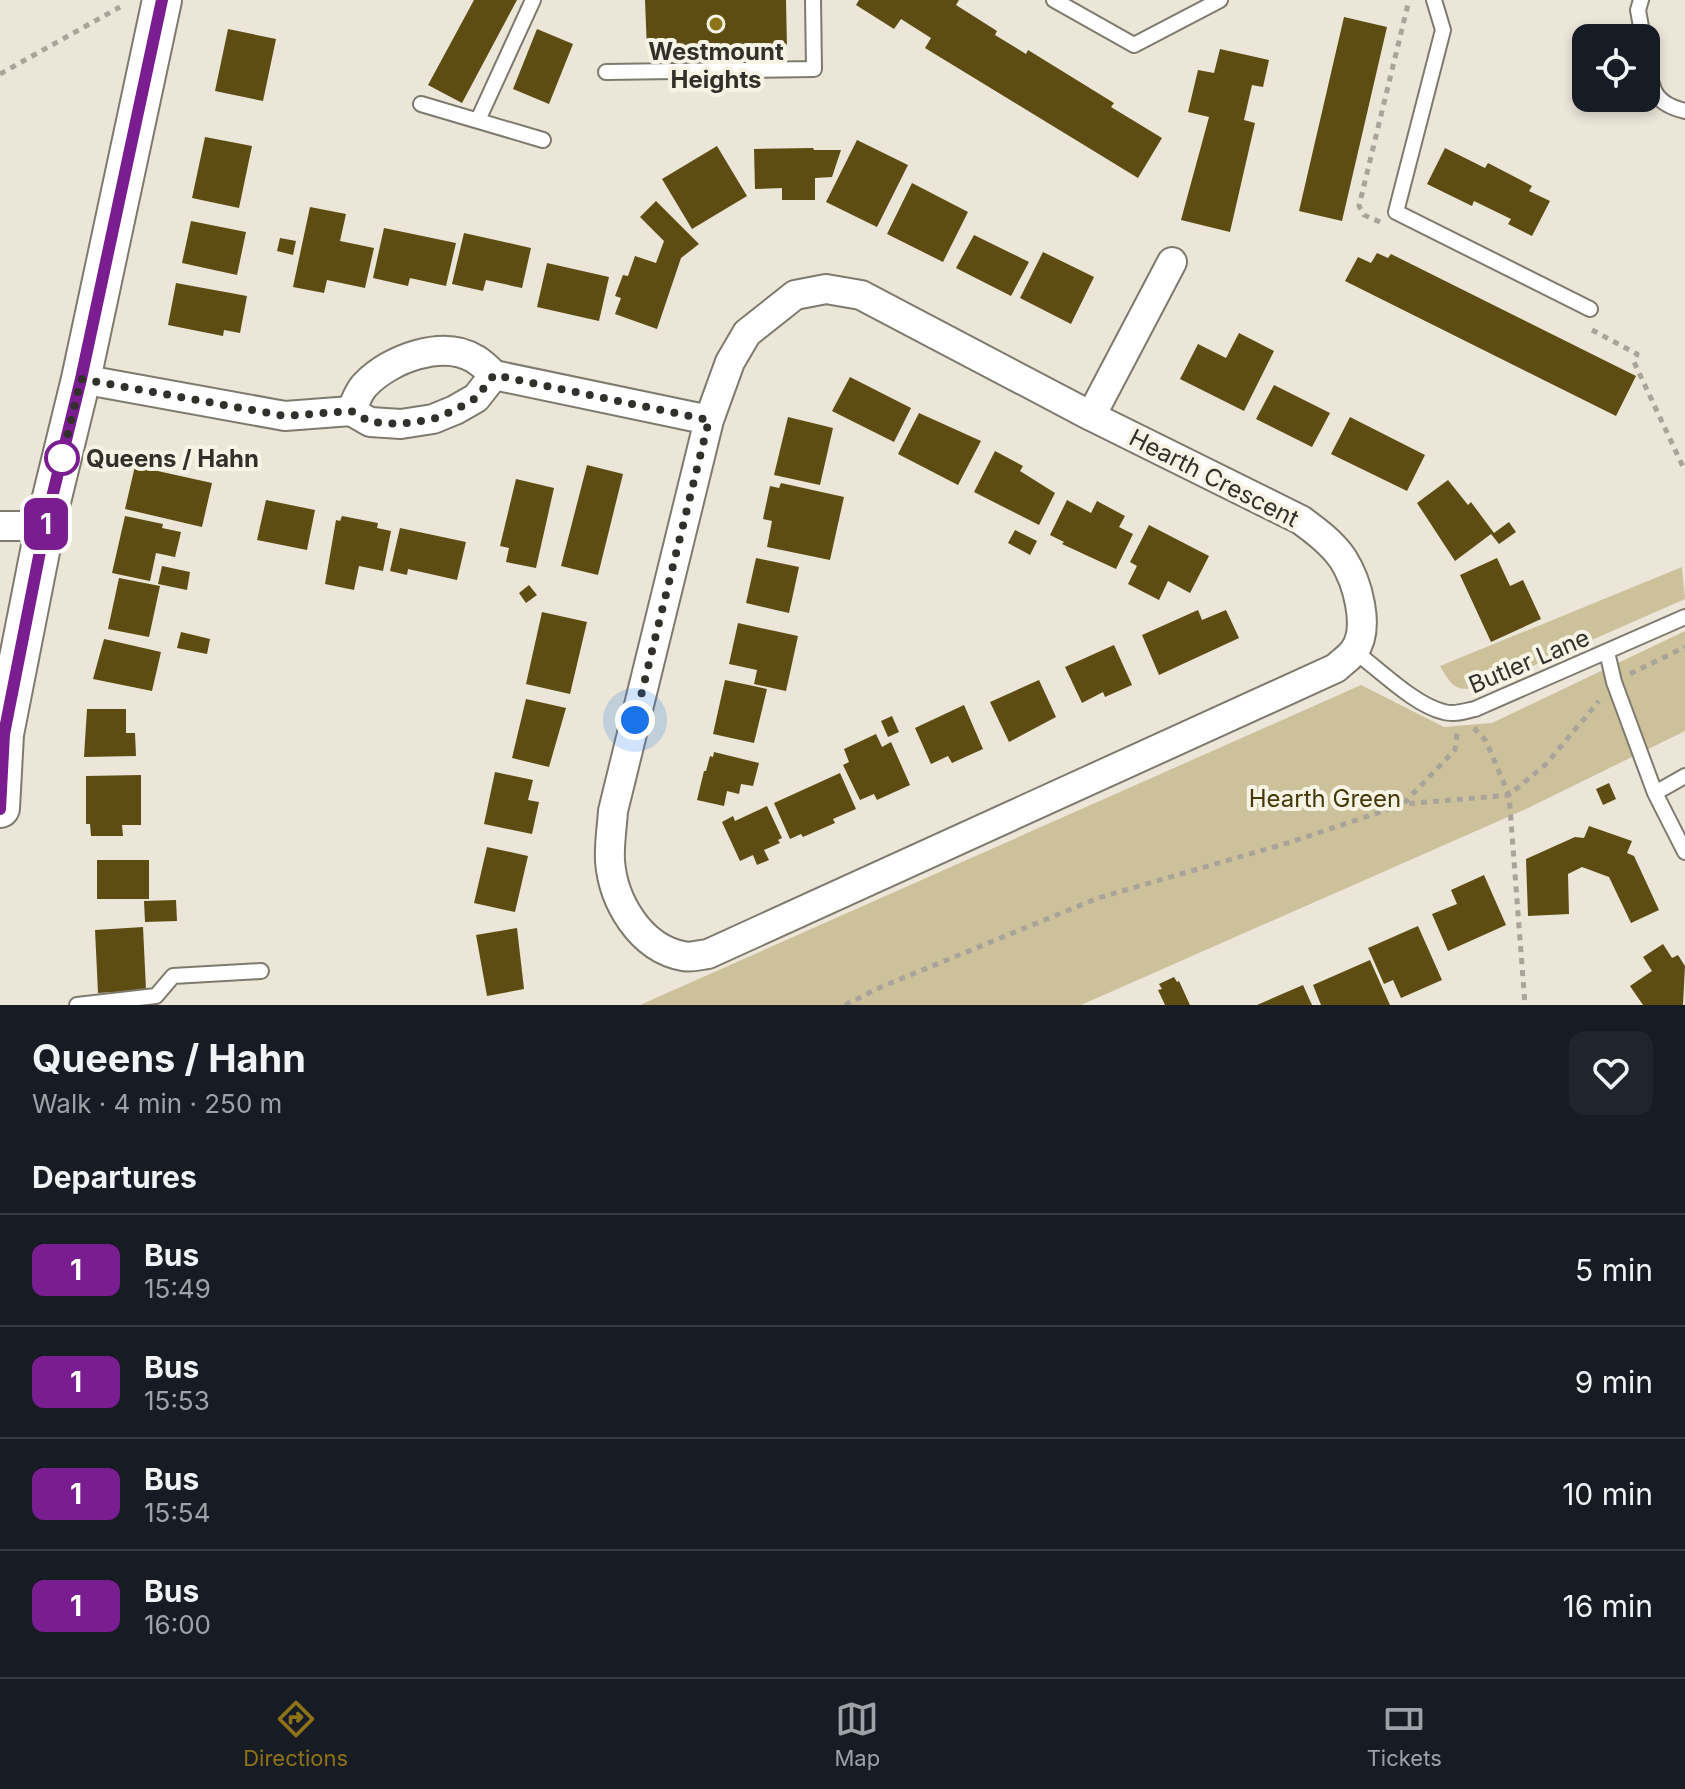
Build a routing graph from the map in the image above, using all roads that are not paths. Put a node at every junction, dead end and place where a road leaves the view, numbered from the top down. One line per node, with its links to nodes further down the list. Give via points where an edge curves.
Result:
1 (162, 0): 18 (street)
2 (533, 0): 13 (lane)
3 (813, 0): 9 (lane, via 814,69)
4 (1054, 0): 5 (lane, via 1134,45)
5 (1220, 0)
6 (1434, 0): 16 (lane, via 1443,30 1396,212)
7 (1641, 0): 8 (lane)
8 (1640, 24)
9 (606, 72)
10 (1660, 100): 12 (lane)
11 (421, 104): 13 (lane)
12 (1685, 111)
13 (478, 120): 14 (lane)
14 (543, 140)
15 (1172, 262): 20 (street)
16 (1590, 309)
17 (494, 375): 19 (street, via 476,398 433,419 370,422); 19 (street, via 473,357 447,350 416,355 365,384); 21 (street)
18 (81, 379): 19 (street, via 285,416); 23 (street)
19 (351, 411)
20 (1091, 416): 21 (street, Hearth Crescent, via 861,295 826,289 795,295 747,333); 25 (street, Hearth Crescent, via 1301,520 1321,535 1343,559 1354,584 1361,637)
21 (709, 420): 25 (street, Hearth Crescent, via 613,811 610,862 618,899 631,921 683,957 708,954 1321,675)
22 (0, 526): 23 (street)
23 (45, 526): 29 (street, via 4,734)
24 (1685, 617): 26 (lane, Butler Lane)
25 (1354, 651): 26 (lane, Butler Lane, via 1424,704 1445,713 1475,709)
26 (1607, 652): 28 (lane)
27 (1685, 776): 28 (lane)
28 (1655, 793): 30 (lane)
29 (0, 808)
30 (1685, 852)
31 (261, 971): 32 (lane, via 173,976 156,996)
32 (77, 1005)

